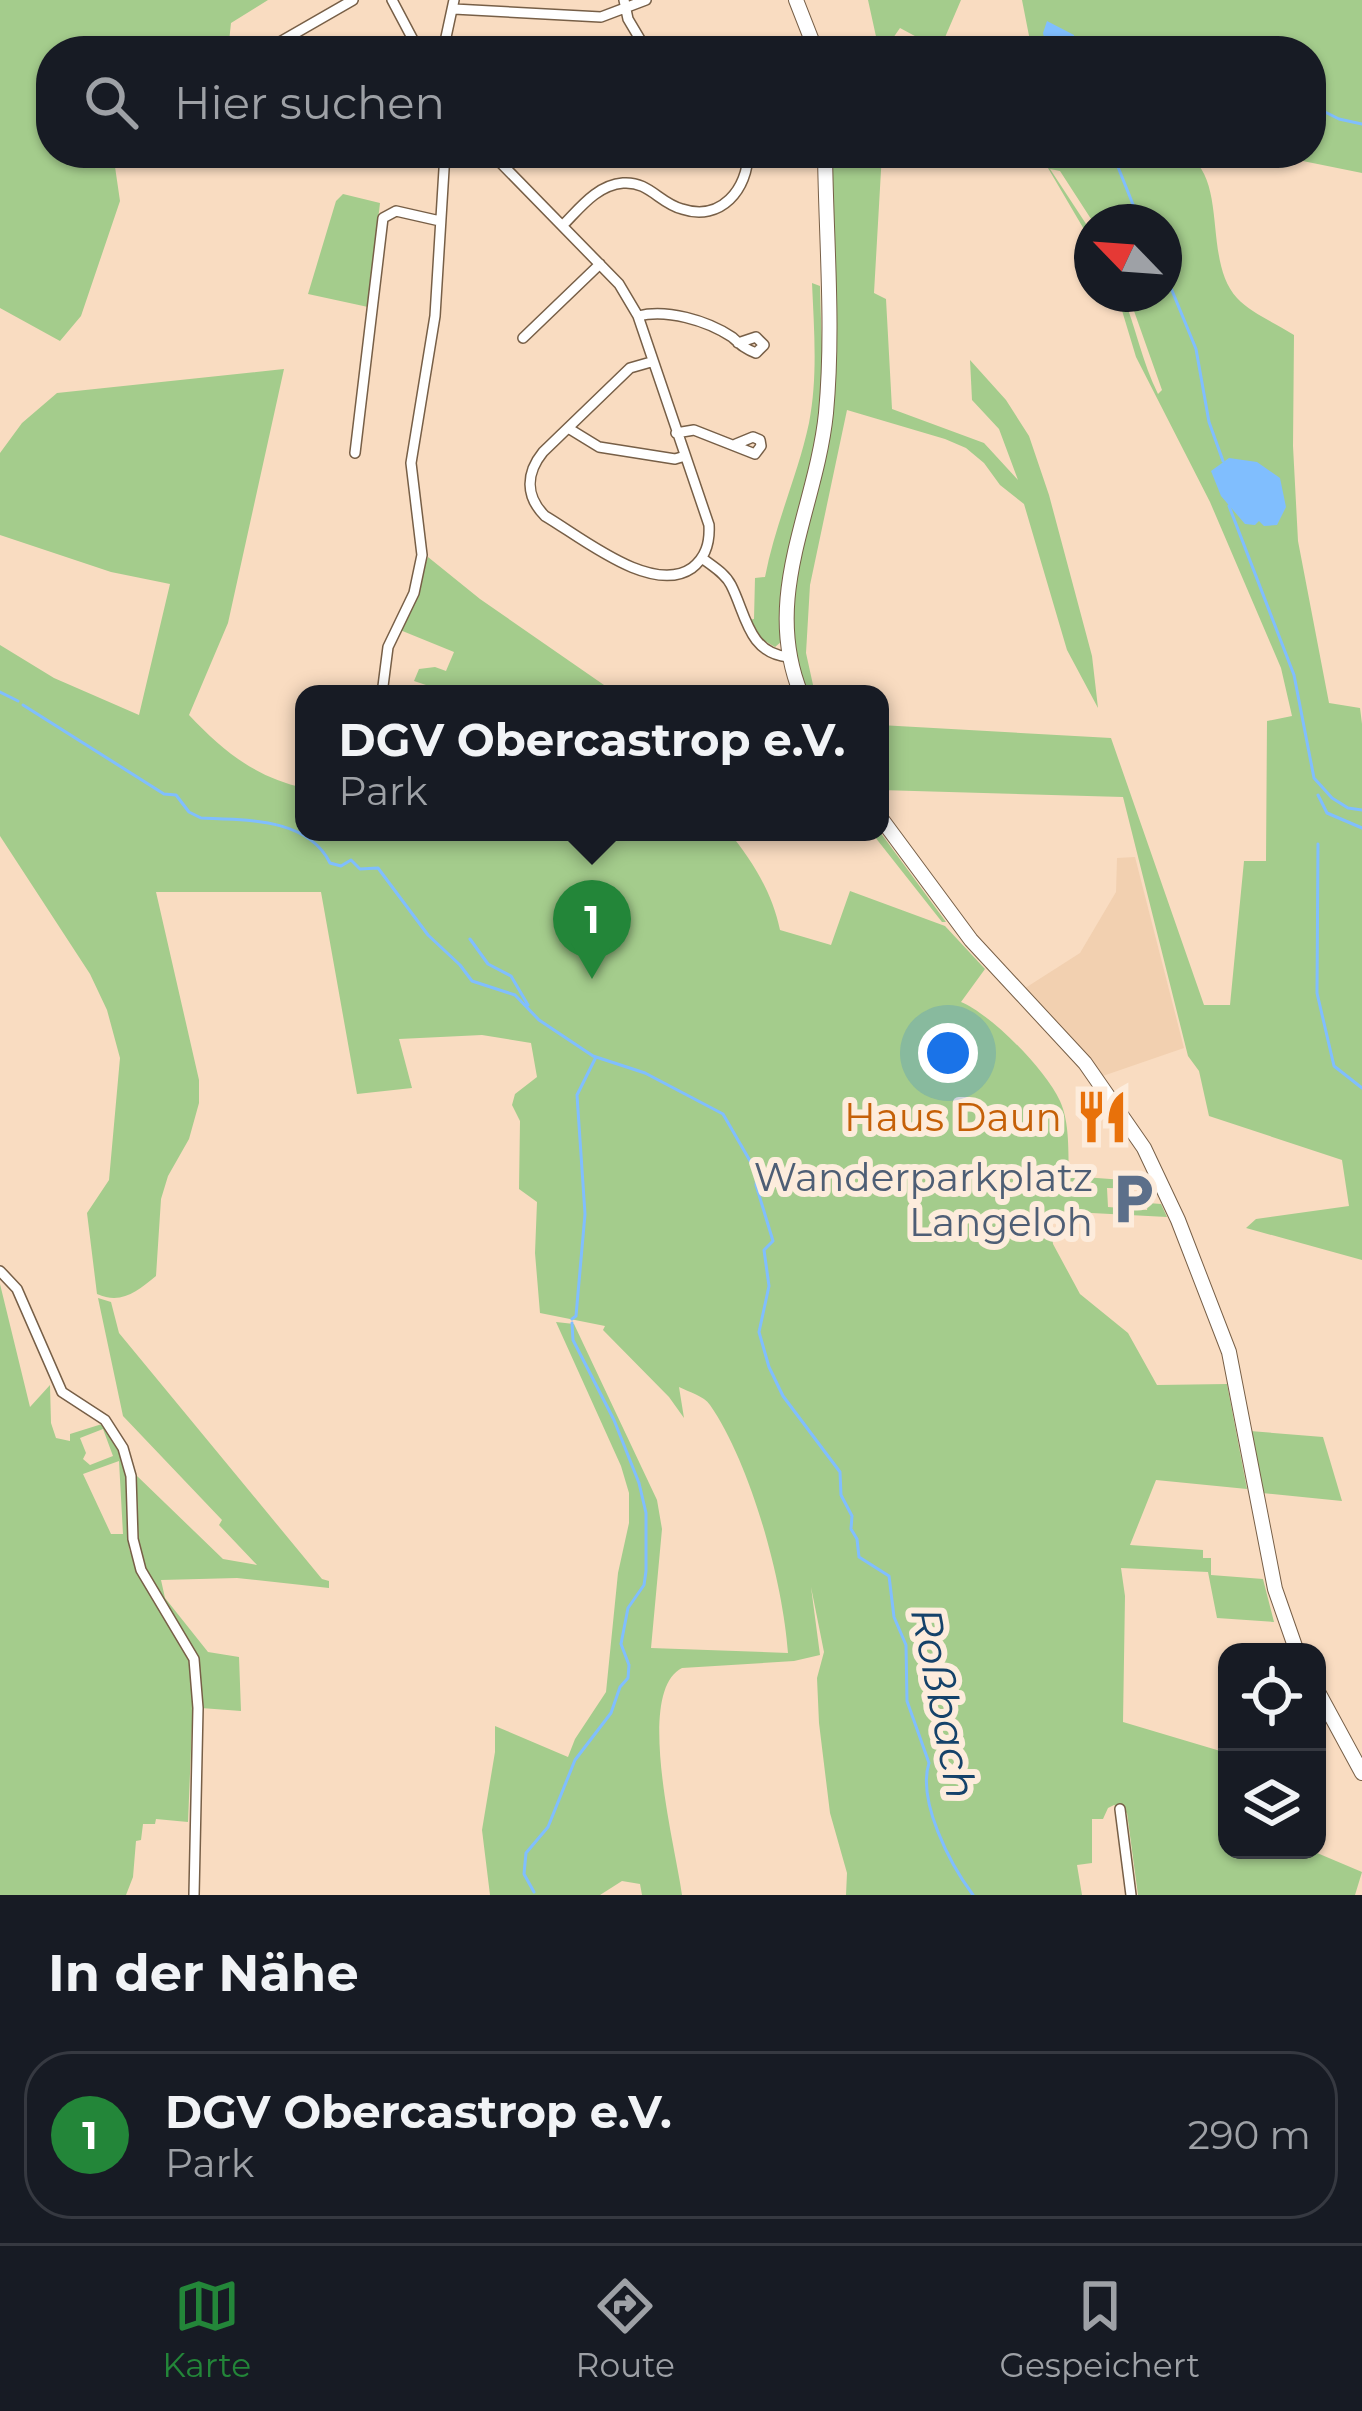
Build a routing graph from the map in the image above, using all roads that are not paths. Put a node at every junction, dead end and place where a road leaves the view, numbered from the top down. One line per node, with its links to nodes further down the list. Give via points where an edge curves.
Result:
1 (353, 0): 7 (street)
2 (392, 0): 8 (street)
3 (646, 0): 6 (street)
4 (796, 0): 11 (main road)
5 (454, 5): 6 (street, via 601,17); 9 (street)
6 (625, 5): 10 (street)
7 (290, 36)
8 (411, 36)
9 (447, 36)
10 (640, 36)
11 (810, 36)
12 (444, 168): 16 (street)
13 (506, 168): 17 (street)
14 (747, 168): 17 (street, via 739,190 712,210 683,210 651,189 618,183)
15 (824, 168): 29 (main road, via 826,415 788,579)
16 (440, 221): 26 (street, via 396,211 382,218); 30 (street, via 435,316 411,463 422,555 388,647)
17 (563, 225): 18 (street)
18 (600, 264): 19 (street); 20 (street)
19 (638, 316): 21 (street, via 663,312); 22 (street)
20 (523, 338)
21 (738, 343)
22 (651, 362): 23 (street, via 630,368); 24 (street)
23 (568, 428): 27 (street, via 599,447); 28 (street, via 531,471 531,496 545,516 648,575 677,575)
24 (676, 433): 25 (street); 27 (street)
25 (736, 443)
26 (355, 452)
27 (685, 456): 28 (street, via 710,526)
28 (702, 558): 29 (street, via 731,585 760,645)
29 (788, 657): 31 (main road)
30 (383, 685)
31 (798, 685)
32 (889, 829): 34 (main road, via 971,940 1085,1063 1144,1148 1218,1316 1274,1589)
33 (0, 1271): 38 (street, via 17,1289 62,1392 105,1420 123,1448 141,1570 194,1659)
34 (1294, 1643)
35 (1326, 1706): 36 (main road)
36 (1362, 1772)
37 (1120, 1809): 39 (street)
38 (194, 1895)
39 (1131, 1895)

